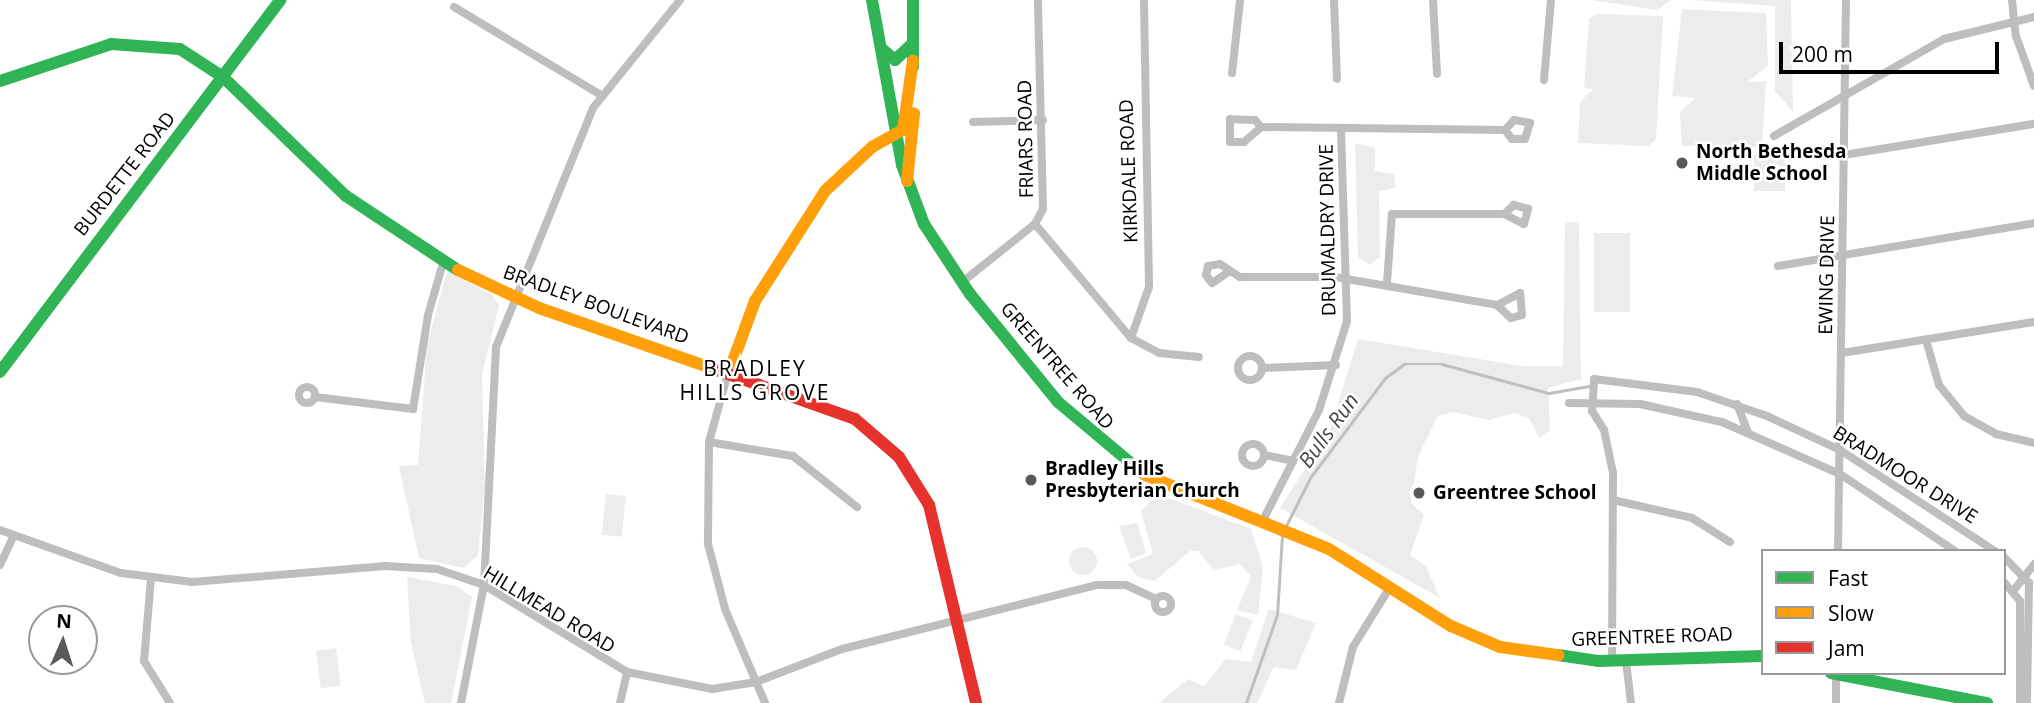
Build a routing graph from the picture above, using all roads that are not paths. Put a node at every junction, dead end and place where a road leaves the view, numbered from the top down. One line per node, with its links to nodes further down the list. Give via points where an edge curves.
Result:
1 (280, 0): 21 (street, BURDETTE ROAD)
2 (680, 0): 27 (street)
3 (872, 0): 17 (street, GREENTREE ROAD)
4 (913, 0): 16 (street)
5 (1038, 0): 28 (street, FRIARS ROAD)
6 (1144, 0): 52 (street, KIRKDALE ROAD, via 1149,287)
7 (1240, 0): 19 (street)
8 (1334, 0): 22 (street)
9 (1433, 0): 20 (street)
10 (1550, 0): 23 (street)
11 (1846, 0): 26 (street, EWING DRIVE)
12 (2011, 0): 15 (street)
13 (454, 7): 27 (street)
14 (2034, 17): 15 (street)
15 (2014, 20): 25 (street); 26 (street, via 1944,39)
16 (913, 43): 17 (street, via 895,60); 18 (street)
17 (882, 49): 36 (street, GREENTREE ROAD)
18 (913, 61): 33 (street); 36 (street, via 906,123)
19 (1232, 73)
20 (1437, 74)
21 (223, 77): 24 (street, BRADLEY BOULEVARD, via 180,49 132,42); 43 (street, BRADLEY BOULEVARD, via 330,182); 58 (street, BURDETTE ROAD)
22 (1337, 79)
23 (1544, 80)
24 (0, 81)
25 (2034, 86)
26 (1845, 93): 35 (street); 37 (street, EWING DRIVE)
27 (601, 95): 49 (street, via 565,166)
28 (1043, 120): 29 (street); 41 (street, FRIARS ROAD, via 1045,201)
29 (973, 122)
30 (2034, 124): 37 (street)
31 (1261, 127): 32 (street)
32 (1341, 128): 34 (street); 46 (street, DRUMALDRY DRIVE)
33 (913, 129): 36 (street); 38 (street)
34 (1506, 130)
35 (1774, 136)
36 (897, 140): 38 (street, GREENTREE ROAD); 59 (street, via 857,160 825,191 778,261)
37 (1844, 155): 42 (street, EWING DRIVE)
38 (907, 181): 47 (street, GREENTREE ROAD, via 924,224)
39 (1504, 214): 48 (street, via 1392,214)
40 (2034, 223): 42 (street)
41 (1035, 224): 47 (street, FRIARS ROAD); 52 (street)
42 (1843, 255): 44 (street); 54 (street, EWING DRIVE)
43 (443, 263): 49 (street, BRADLEY BOULEVARD); 60 (street, via 428,314 413,409)
44 (1779, 266)
45 (1227, 274): 46 (street)
46 (1348, 280): 48 (street); 56 (street, DRUMALDRY DRIVE)
47 (961, 283): 73 (street, GREENTREE ROAD, via 1058,402 1109,452 1164,487)
48 (1387, 283): 50 (street)
49 (514, 298): 59 (street, BRADLEY BOULEVARD); 86 (street, via 491,379 493,487)
50 (1497, 305)
51 (2034, 322): 53 (street)
52 (1131, 338): 55 (street, via 1159,353)
53 (1926, 340): 54 (street); 66 (street, via 1938,385 1964,416 1996,434)
54 (1842, 353): 67 (street, EWING DRIVE)
55 (1199, 357)
56 (1336, 365): 57 (street); 69 (street, DRUMALDRY DRIVE)
57 (1262, 368)
58 (0, 372)
59 (729, 372): 65 (street); 91 (street, BRADLEY BOULEVARD, via 843,412 891,447 929,505)
60 (315, 397)
61 (1592, 401): 62 (street, BRADMOOR DRIVE); 63 (street, BRADMOOR DRIVE, via 1594,379 1667,386); 64 (street, BRADMOOR DRIVE, via 1675,410); 71 (street, via 1611,452)
62 (1569, 403)
63 (1737, 404): 64 (street); 67 (street, BRADMOOR DRIVE)
64 (1748, 432): 70 (street, BRADMOOR DRIVE)
65 (709, 442): 72 (street, via 793,456); 98 (street, via 713,571)
66 (2034, 443)
67 (1840, 450): 70 (street, EWING DRIVE); 79 (street, BRADMOOR DRIVE)
68 (1265, 456): 69 (street)
69 (1293, 461): 73 (street, DRUMALDRY DRIVE)
70 (1840, 474): 77 (street, EWING DRIVE); 78 (street, BRADMOOR DRIVE)
71 (1613, 500): 76 (street, via 1692,518); 94 (street)
72 (857, 507)
73 (1262, 522): 87 (street, GREENTREE ROAD, via 1343,555)
74 (0, 530): 75 (street, HILLMEAD ROAD)
75 (13, 537): 82 (street); 84 (street, HILLMEAD ROAD)
76 (1730, 542)
77 (1838, 549)
78 (1952, 549)
79 (1992, 549)
80 (2006, 558): 83 (street)
81 (2034, 564): 83 (street)
82 (0, 565)
83 (2027, 575): 88 (street); 89 (street)
84 (150, 578): 86 (street, HILLMEAD ROAD, via 229,583 409,566); 99 (street, via 144,661)
85 (2006, 584): 89 (street)
86 (484, 585): 95 (street, HILLMEAD ROAD); 100 (street)
87 (1390, 587): 94 (street, GREENTREE ROAD, via 1489,643 1540,657); 104 (street, via 1353,647)
88 (2032, 592): 89 (street); 109 (street)
89 (2016, 594): 108 (street)
90 (1156, 599): 91 (street, HILLMEAD ROAD, via 1126,584 1097,585)
91 (959, 621): 98 (street, HILLMEAD ROAD, via 842,649); 103 (street, BRADLEY BOULEVARD)
92 (1761, 656): 93 (street, GREENTREE ROAD, via 1716,653)
93 (1626, 661): 94 (street, GREENTREE ROAD); 105 (street)
94 (1612, 662)
95 (627, 673): 98 (street, HILLMEAD ROAD, via 712,690); 101 (street)
96 (1834, 675): 106 (street)
97 (1839, 675): 107 (street)
98 (756, 682): 102 (street)
99 (170, 703)
100 (461, 703)
101 (620, 703)
102 (765, 703)
103 (976, 703)
104 (1339, 703)
105 (1631, 703)
106 (1836, 703)
107 (1987, 703)
108 (2020, 703)
109 (2027, 703)

